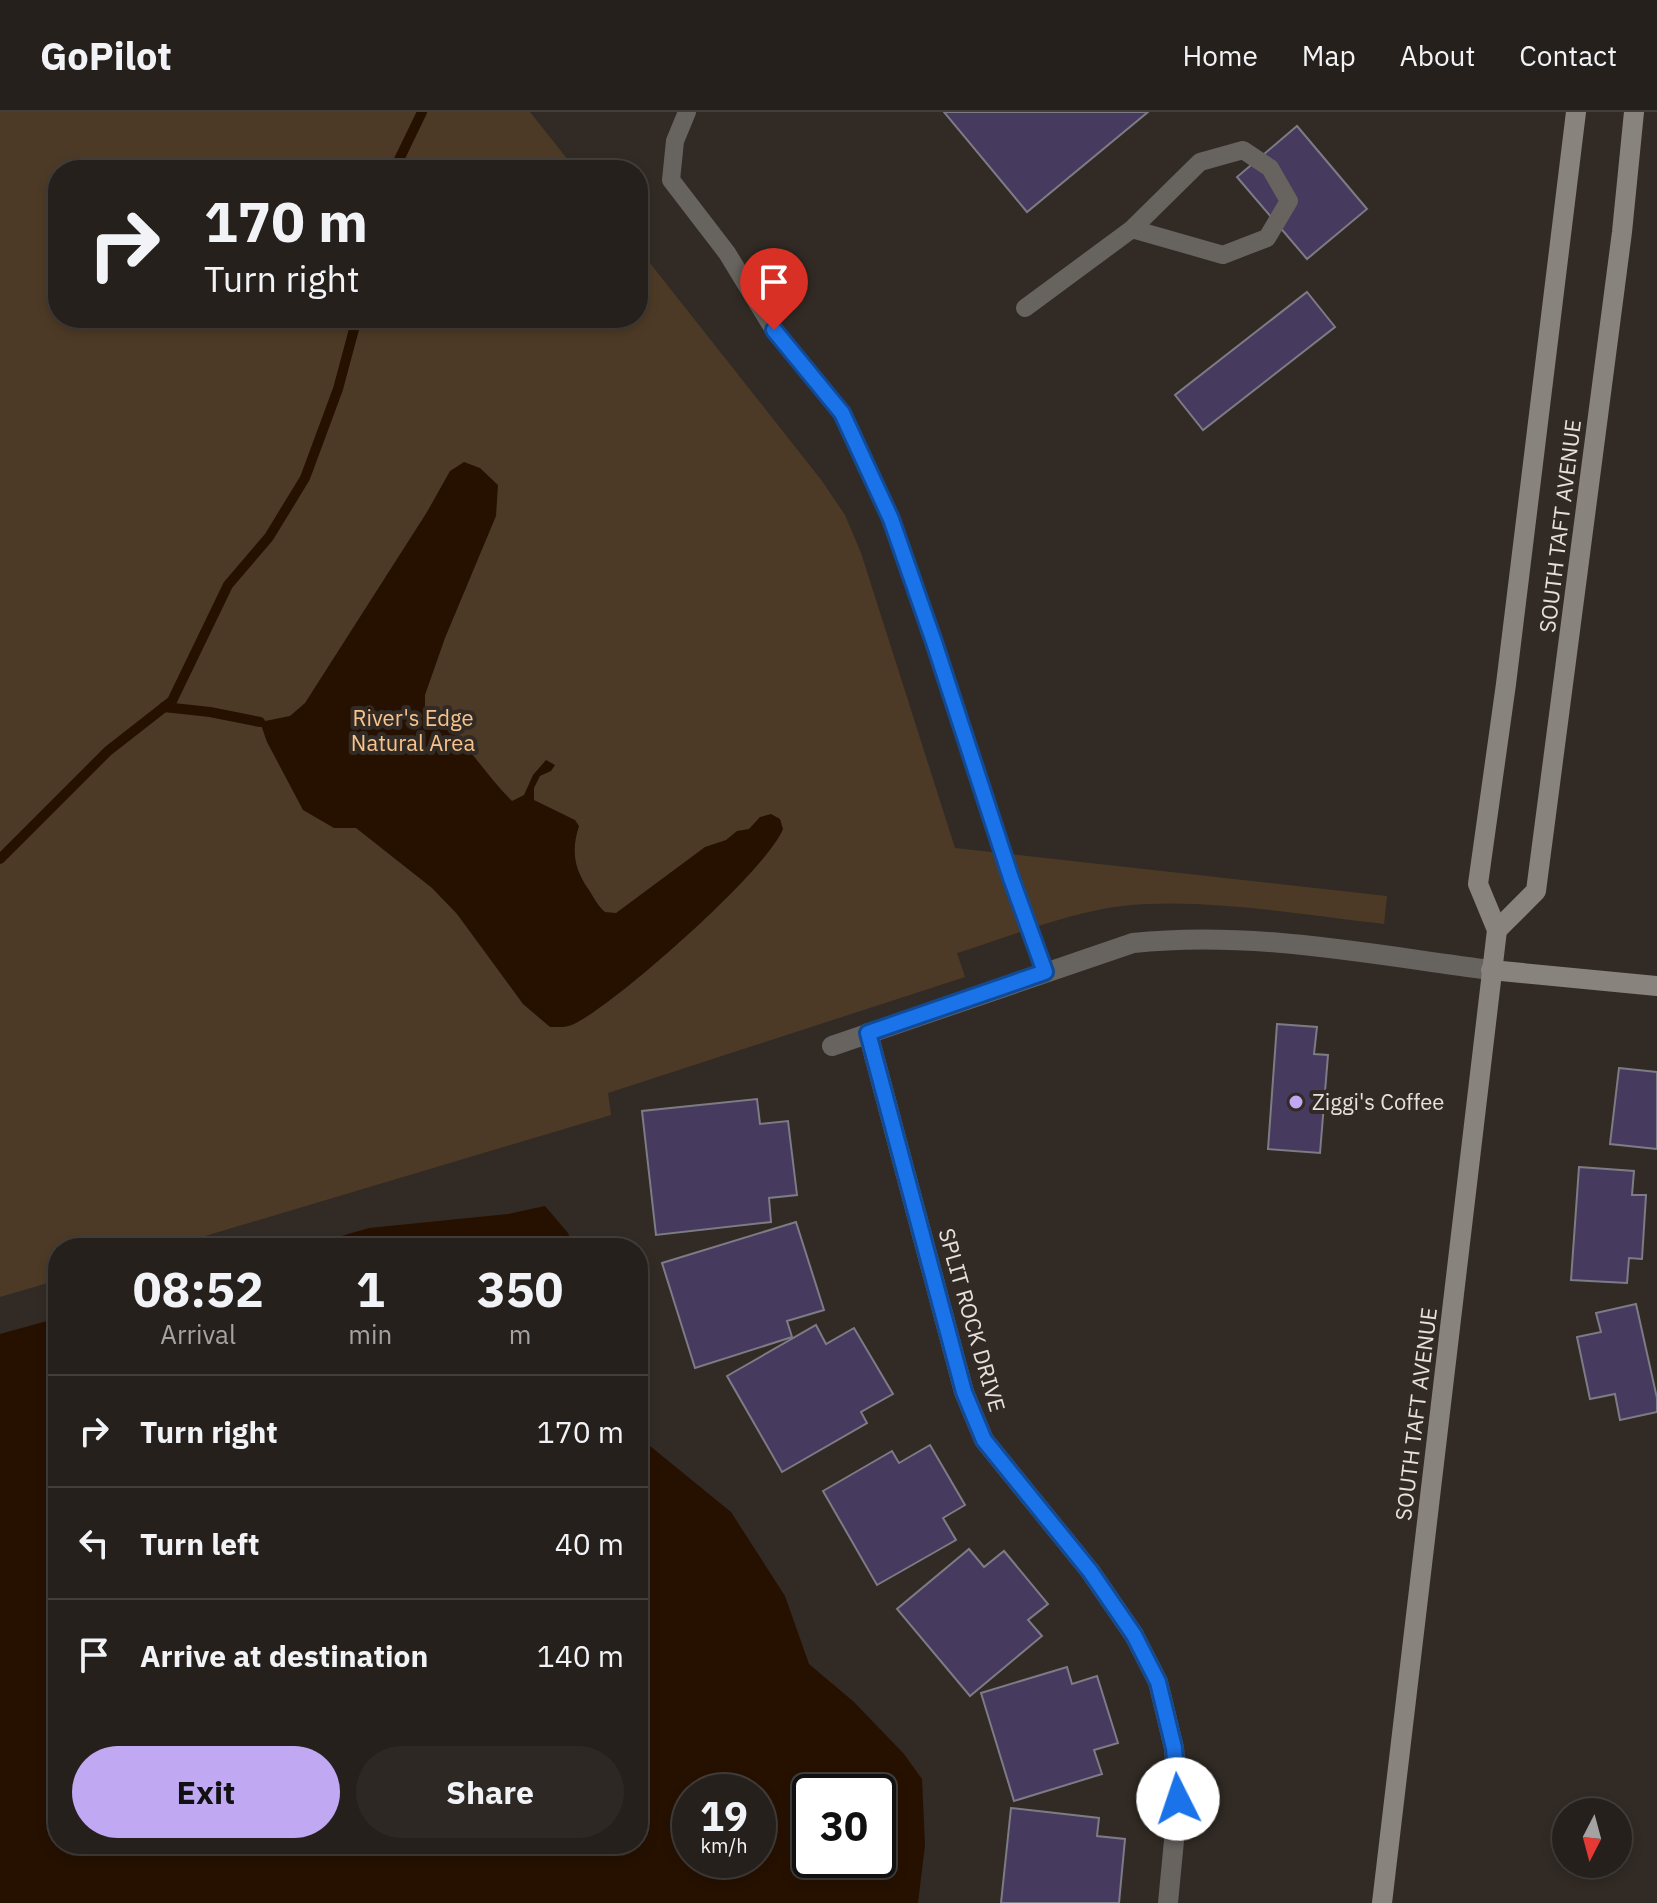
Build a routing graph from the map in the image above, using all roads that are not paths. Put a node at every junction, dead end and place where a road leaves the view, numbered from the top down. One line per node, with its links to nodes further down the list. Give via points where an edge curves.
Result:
1 (687, 112): 8 (lane, via 675,141 671,180 727,253 774,330 842,413 891,519)
2 (1576, 112): 6 (main road, SOUTH TAFT AVENUE, via 1478,884)
3 (1634, 112): 6 (main road, SOUTH TAFT AVENUE, via 1536,891)
4 (1132, 229): 4 (lane, via 1223,255 1267,238 1289,201 1270,168 1243,150 1200,162); 5 (lane)
5 (1025, 308)
6 (1497, 930): 7 (main road, SOUTH TAFT AVENUE)
7 (1491, 970): 8 (street, via 1255,941 1182,938 1133,943); 9 (main road); 13 (main road, SOUTH TAFT AVENUE)
8 (1045, 972): 10 (street)
9 (1657, 986)
10 (868, 1033): 11 (street); 12 (street, SPLIT ROCK DRIVE, via 964,1392 984,1440 1090,1571 1134,1635 1158,1682 1174,1748 1178,1799)
11 (832, 1046)
12 (1168, 1903)
13 (1382, 1903)

